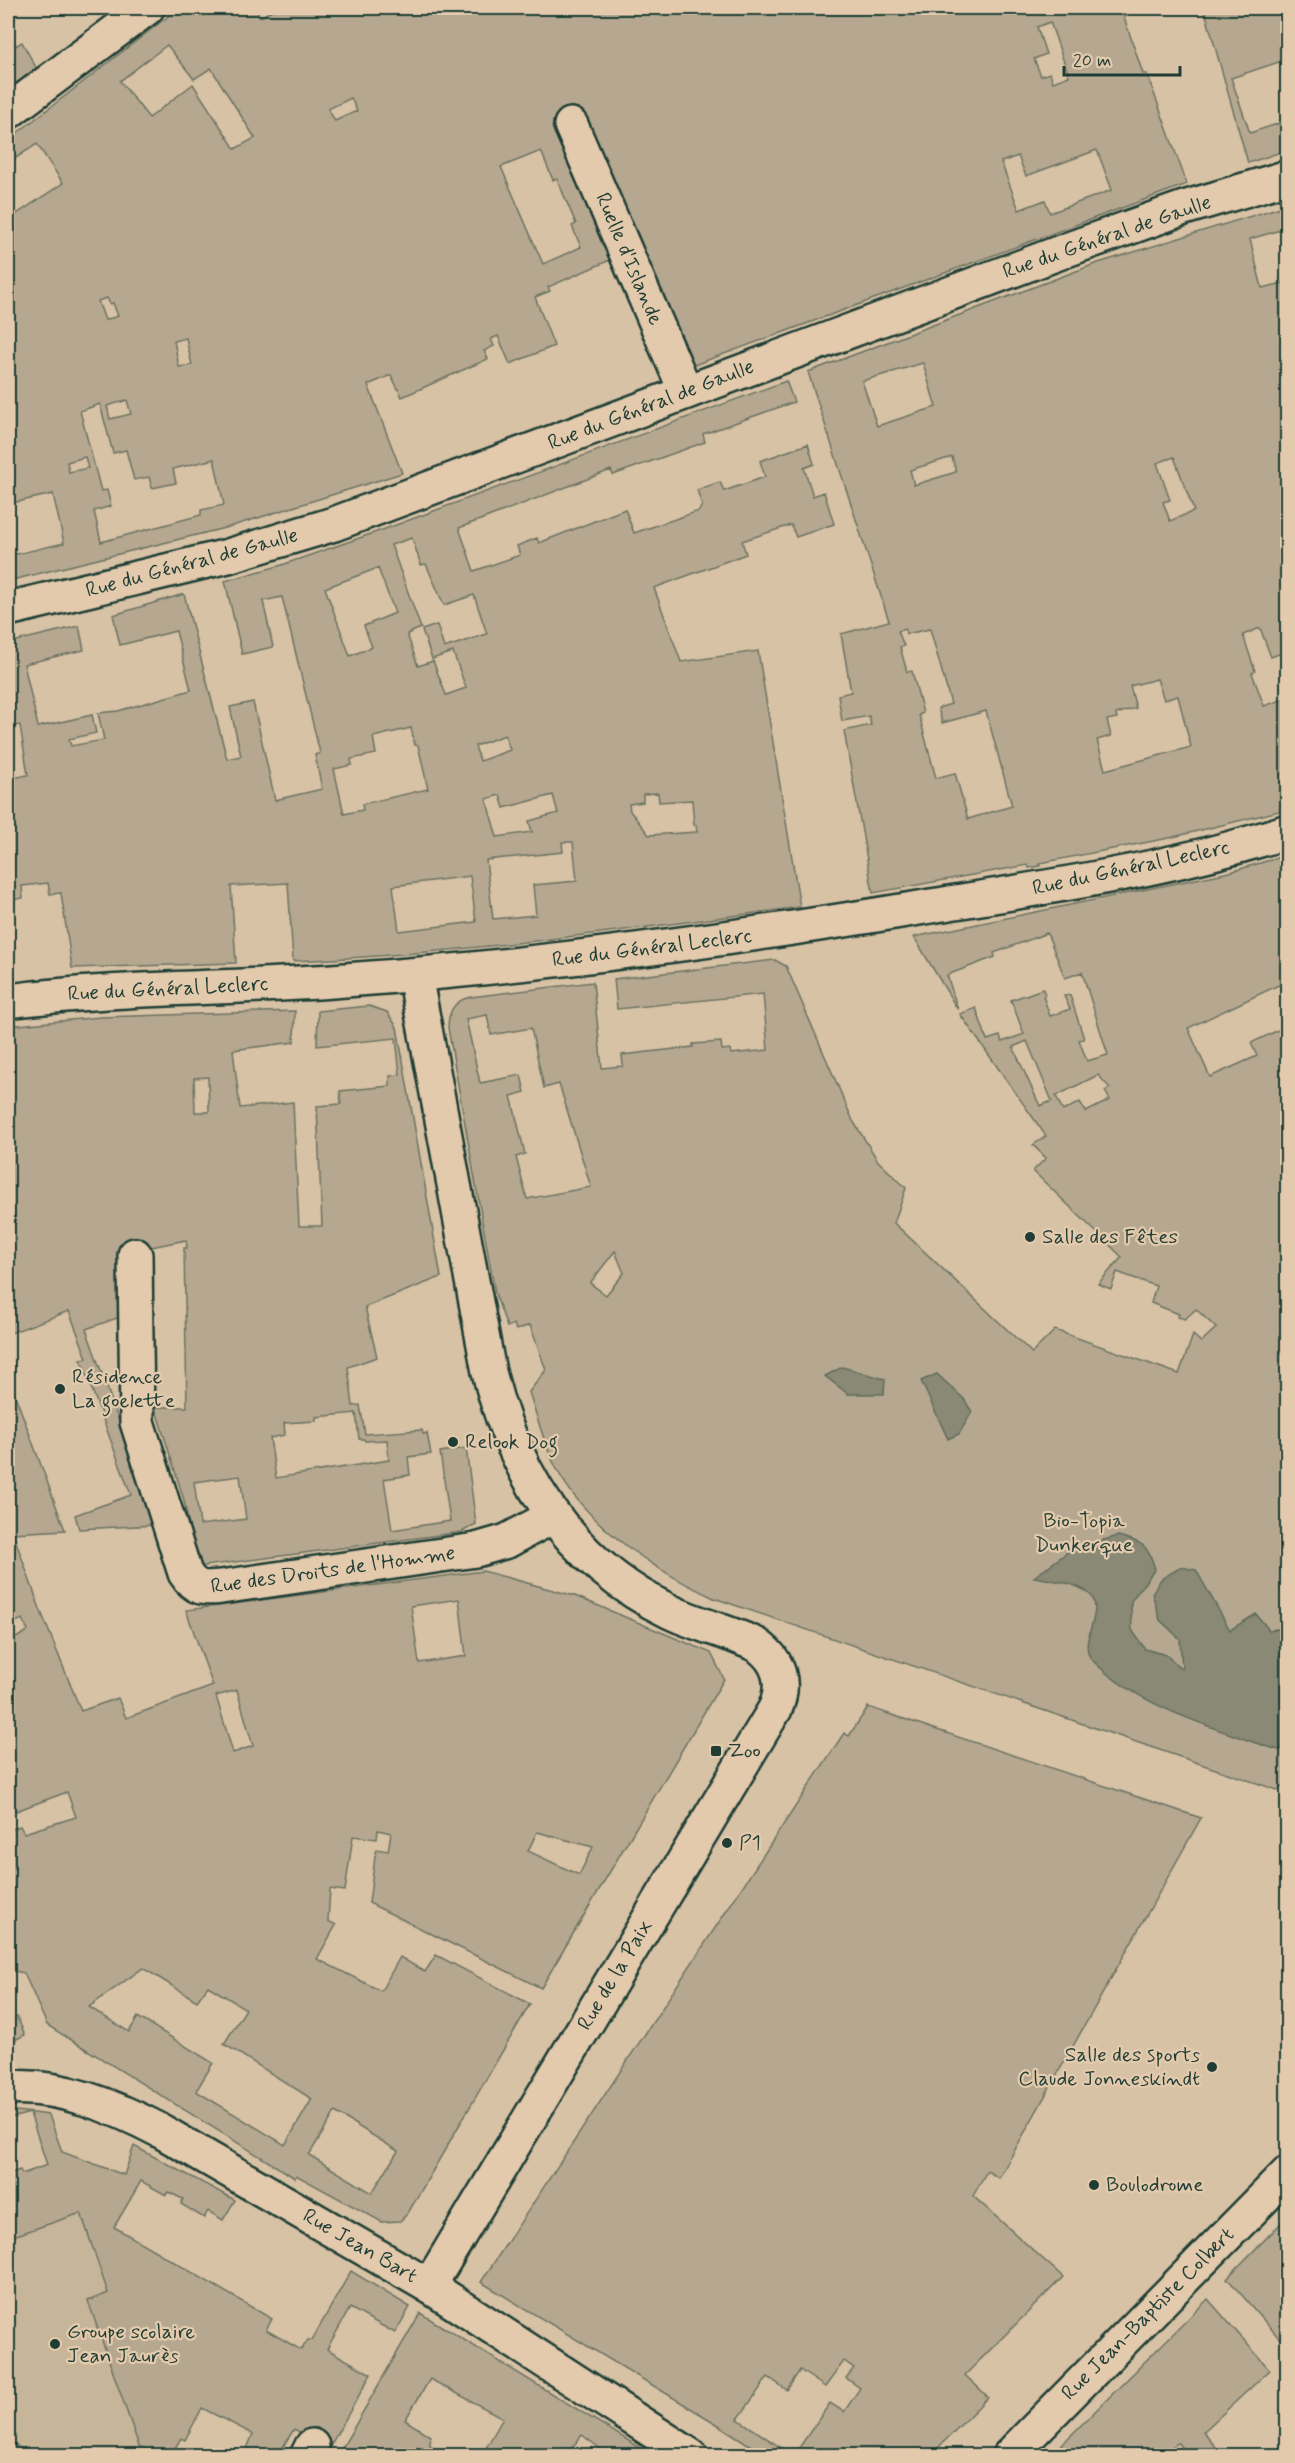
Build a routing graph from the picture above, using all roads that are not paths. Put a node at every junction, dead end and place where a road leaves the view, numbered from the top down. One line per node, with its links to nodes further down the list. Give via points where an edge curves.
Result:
1 (147, 8): 2 (street)
2 (8, 112)
3 (571, 125): 5 (street, Ruelle d'Islande)
4 (1287, 177): 5 (street, Rue du Général de Gaulle, via 1102,237)
5 (686, 392): 6 (street, Rue du Général de Gaulle, via 334,524 206,561)
6 (8, 609)
7 (1287, 831): 8 (street, Rue du Général Leclerc, via 1215,852 1085,880 756,935)
8 (415, 975): 9 (street, Rue du Général Leclerc, via 113,991); 11 (street, via 495,1397 525,1472)
9 (8, 1001)
10 (135, 1255): 11 (street, Rue des Droits de l'Homme, via 137,1422 183,1569 197,1587 476,1550 507,1541)
11 (553, 1516): 14 (street, Rue de la Paix, via 598,1564 651,1601 757,1645 773,1660 781,1686 775,1709)
12 (8, 2088): 14 (street, Rue Jean Bart, via 49,2089 133,2117)
13 (1287, 2173): 16 (street, Rue Jean-Baptiste Colbert)
14 (429, 2286): 15 (street, Rue Jean Bart)
15 (691, 2456)
16 (1009, 2456)

